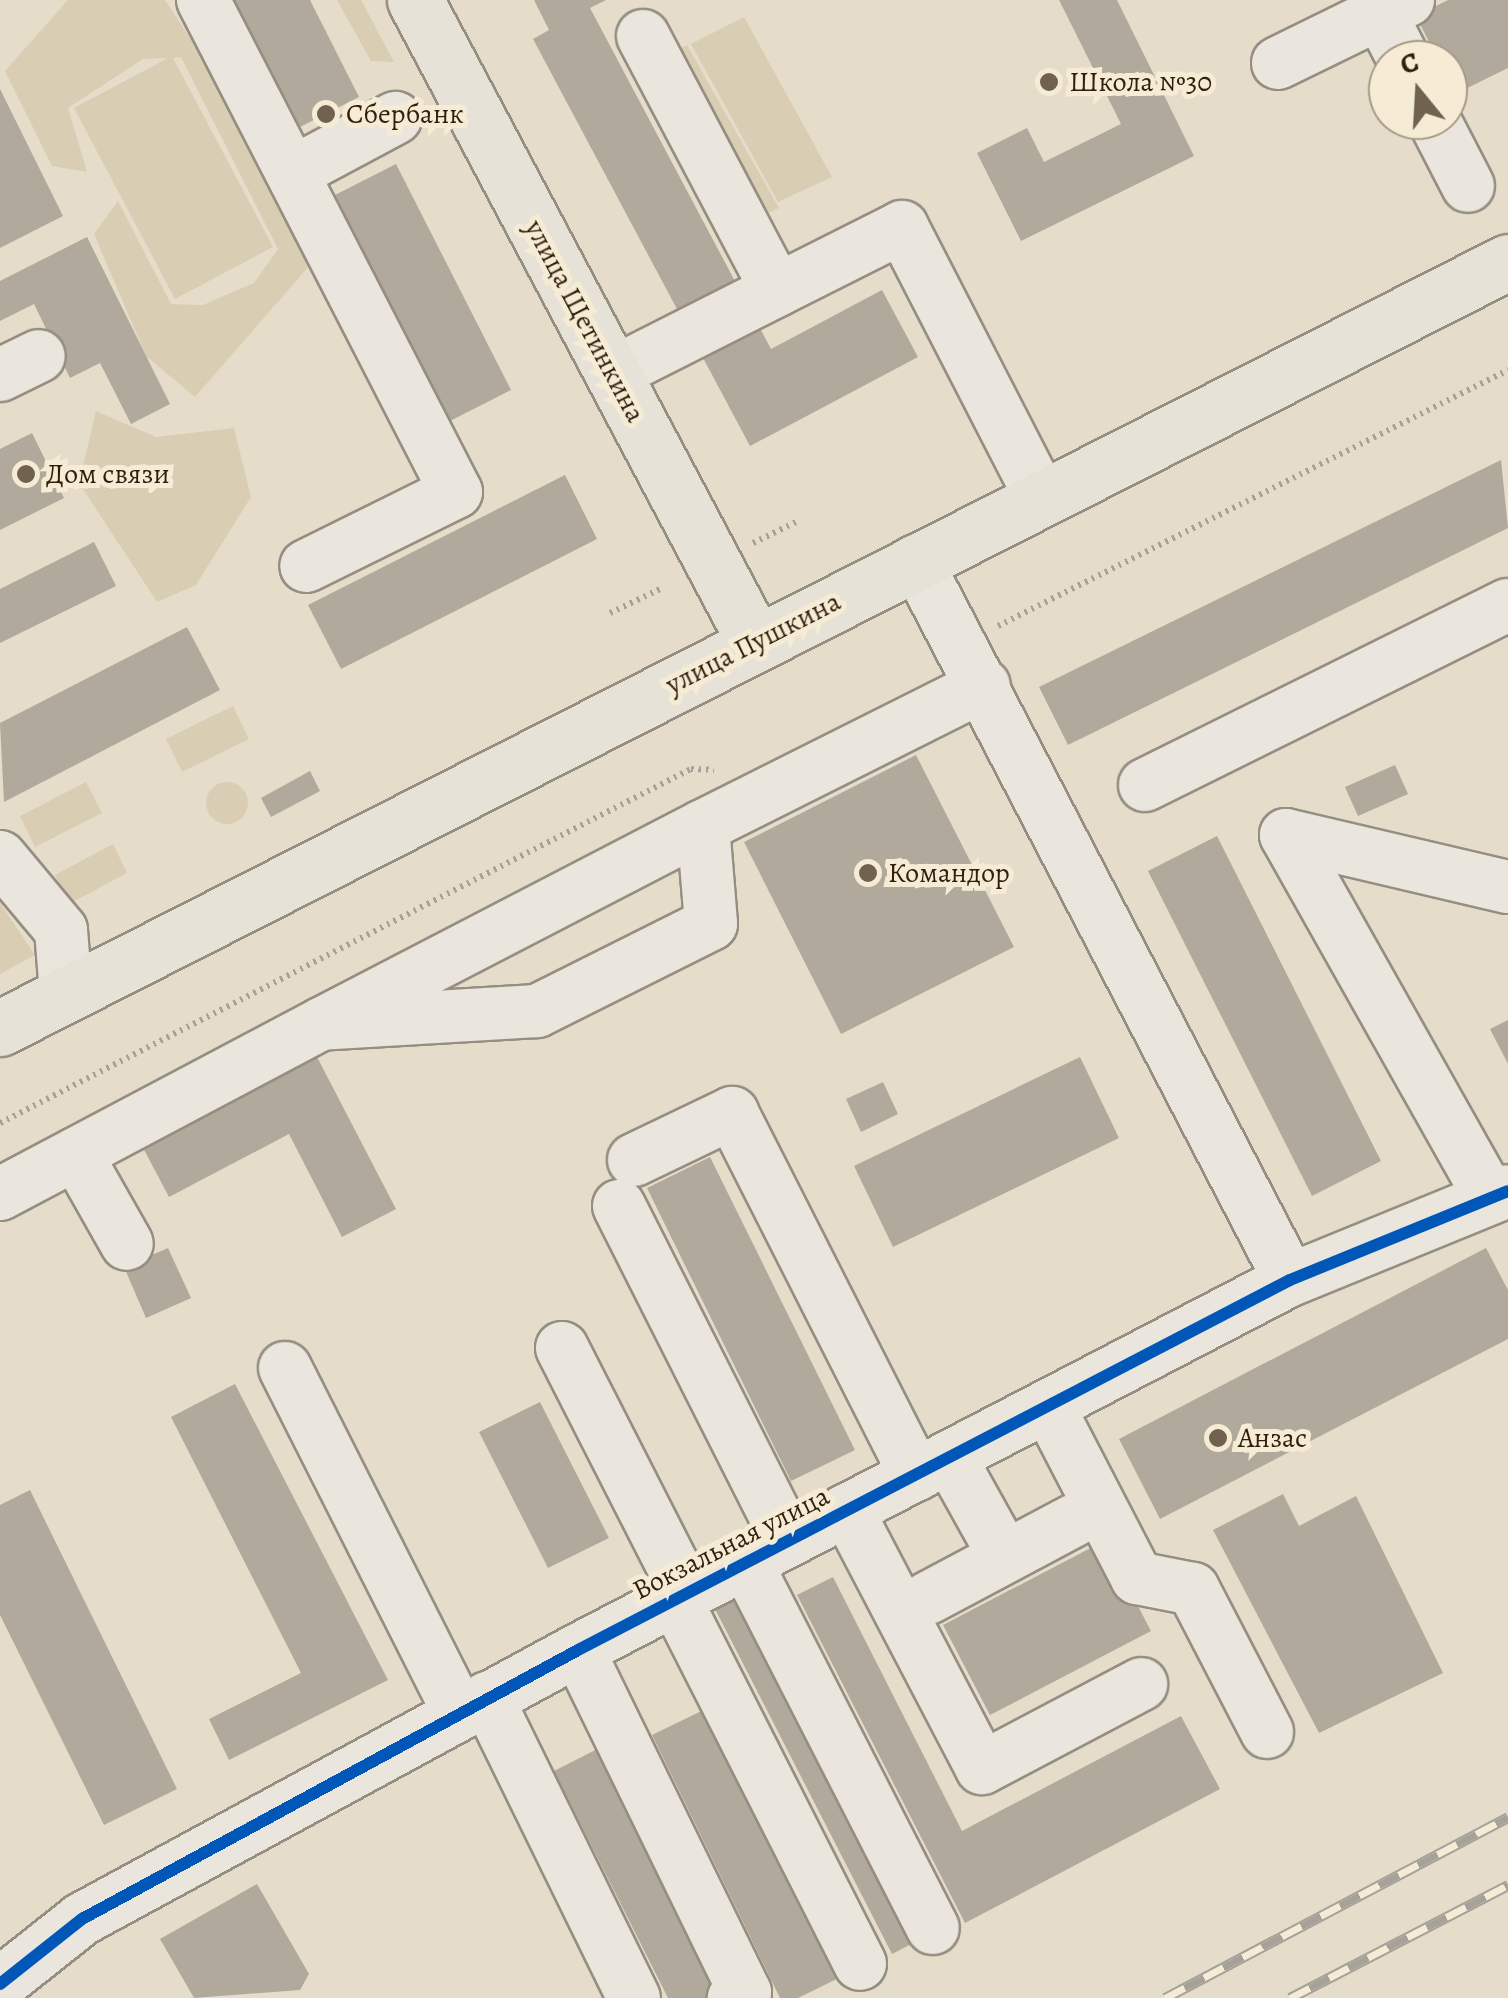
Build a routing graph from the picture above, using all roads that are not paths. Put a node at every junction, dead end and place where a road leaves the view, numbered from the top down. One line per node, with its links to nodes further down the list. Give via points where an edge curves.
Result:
1 (202, 0): 9 (street)
2 (414, 0): 13 (main road, улица Щетинкина)
3 (1394, 7): 5 (street); 6 (street)
4 (643, 36): 12 (street)
5 (1400, 40)
6 (1278, 64)
7 (396, 118): 9 (street)
8 (1444, 140): 10 (street)
9 (294, 172): 16 (street, via 456,492)
10 (1468, 186)
11 (1508, 262): 14 (main road, улица Пушкина)
12 (777, 290): 13 (street); 14 (street, via 902,227)
13 (613, 373): 18 (main road, улица Щетинкина)
14 (1041, 498): 15 (main road, улица Пушкина)
15 (916, 560): 18 (main road, улица Пушкина); 19 (street)
16 (306, 566)
17 (1508, 606): 20 (street)
18 (755, 642): 24 (main road, улица Пушкина)
19 (974, 664): 21 (street); 31 (street)
20 (1145, 785)
21 (703, 826): 25 (street); 25 (street, via 711,924 537,1011)
22 (0, 857): 24 (street, via 61,930)
23 (1508, 887): 28 (street, via 1286,835)
24 (66, 994): 26 (main road, улица Пушкина)
25 (321, 1024): 27 (street)
26 (0, 1028)
27 (76, 1154): 29 (street); 30 (street)
28 (1498, 1193): 31 (street, Вокзальная улица)
29 (0, 1194)
30 (127, 1244)
31 (1290, 1280): 34 (street, Вокзальная улица)
32 (562, 1348): 40 (street)
33 (284, 1368): 44 (street)
34 (1048, 1406): 35 (street, Вокзальная улица); 45 (street, via 1137,1578 1193,1589)
35 (933, 1466): 36 (street, Вокзальная улица); 38 (street, via 732,1113 626,1183); 39 (street)
36 (848, 1510): 38 (street, Вокзальная улица); 43 (street, via 982,1768)
37 (1075, 1520): 39 (street)
38 (767, 1552): 40 (street, Вокзальная улица); 46 (street)
39 (1005, 1557): 41 (street)
40 (681, 1596): 42 (street, Вокзальная улица); 47 (street)
41 (928, 1598)
42 (578, 1650): 44 (street, Вокзальная улица); 50 (street, via 745,1992)
43 (1141, 1684)
44 (473, 1706): 48 (street, Вокзальная улица, via 82,1919); 49 (street)
45 (1267, 1732)
46 (933, 1928)
47 (860, 1964)
48 (0, 1984)
49 (634, 1998)
50 (734, 1998)

